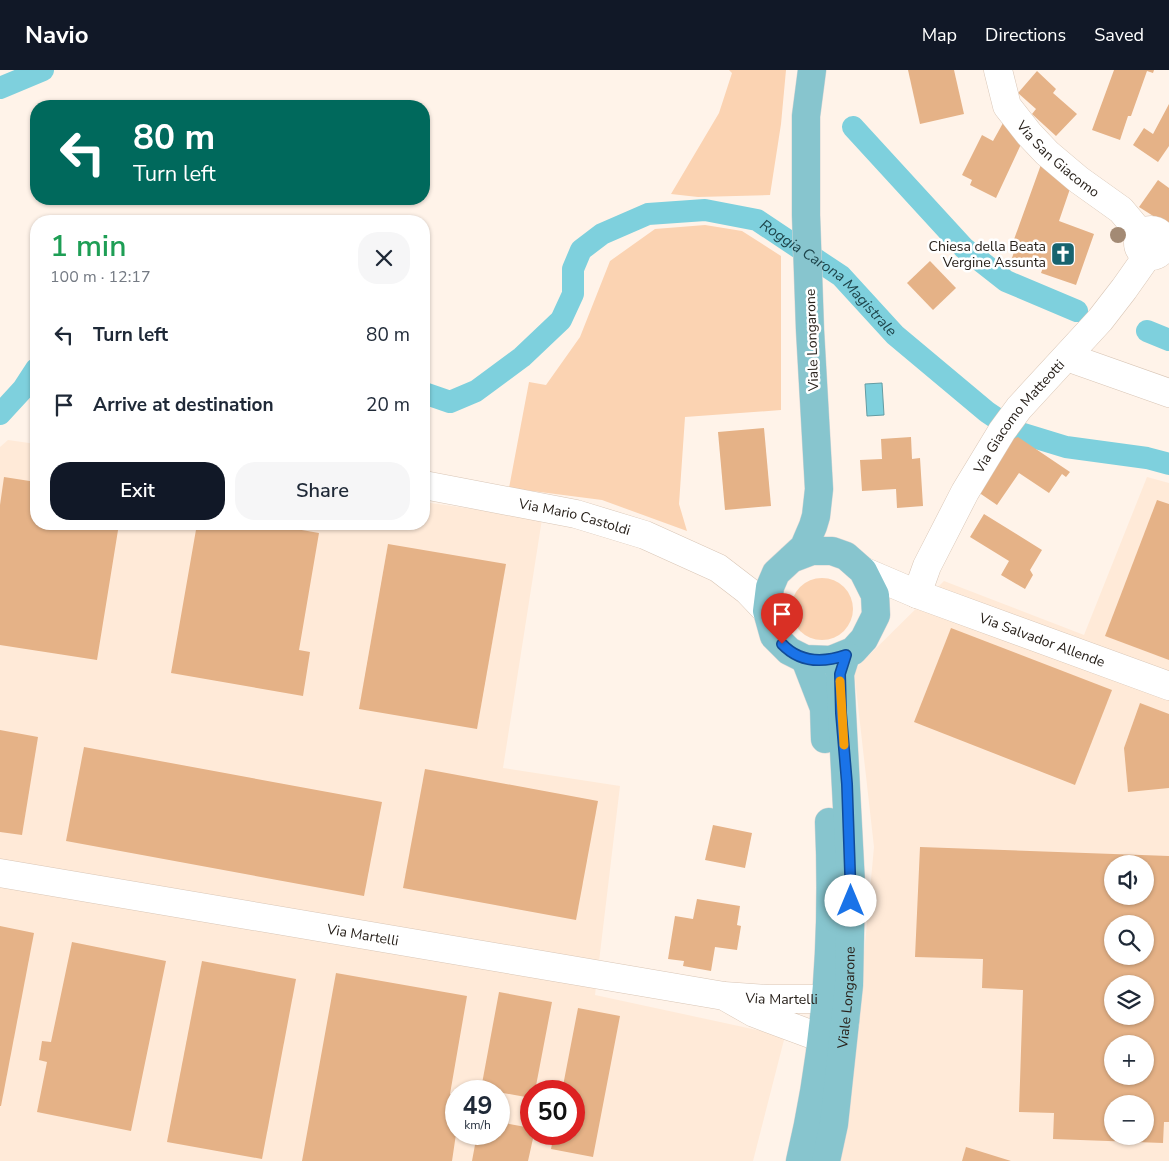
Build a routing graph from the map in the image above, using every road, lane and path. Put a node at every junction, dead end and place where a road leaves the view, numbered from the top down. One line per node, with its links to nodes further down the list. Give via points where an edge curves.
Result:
1 (812, 70): 7 (main road, Viale Longarone, via 806,116 806,215)
2 (998, 70): 3 (street, Via San Giacomo, via 1007,106 1029,134 1047,153 1121,210)
3 (1156, 242): 4 (street, Via Giacomo Matteotti, via 1124,289)
4 (1067, 357): 5 (street); 11 (street, Via Giacomo Matteotti, via 1002,431 965,492 927,566)
5 (1169, 393)
6 (430, 486): 10 (street, Via Mario Castoldi, via 576,514 645,535)
7 (819, 489): 8 (main road, Viale Longarone, via 829,526); 9 (main road, Viale Longarone, via 816,516 804,547)
8 (855, 563): 9 (main road, via 820,550); 11 (street, Via Salvador Allende); 13 (main road, via 875,595)
9 (784, 566): 10 (street, Via Mario Castoldi, via 741,573); 12 (main road, via 770,587)
10 (718, 568): 12 (street, Via Mario Castoldi)
11 (917, 594): 13 (street); 16 (street, Via Salvador Allende)
12 (767, 611): 15 (main road, via 774,636 789,651)
13 (876, 615): 14 (main road, via 864,639)
14 (846, 655): 15 (main road, via 831,660); 20 (main road, Viale Longarone, via 840,674 851,884)
15 (805, 659): 19 (main road, Viale Longarone, via 824,708 832,882)
16 (1169, 686)
17 (0, 873): 18 (street, Via Martelli)
18 (724, 996): 19 (street, Via Martelli); 21 (street, Via Martelli, via 754,1013)
19 (825, 999): 20 (street, Via Martelli); 21 (main road, Viale Longarone)
20 (845, 1021): 21 (street); 23 (main road, Viale Longarone, via 834,1124)
21 (821, 1038): 22 (main road, Viale Longarone)
22 (800, 1161)
23 (826, 1161)

